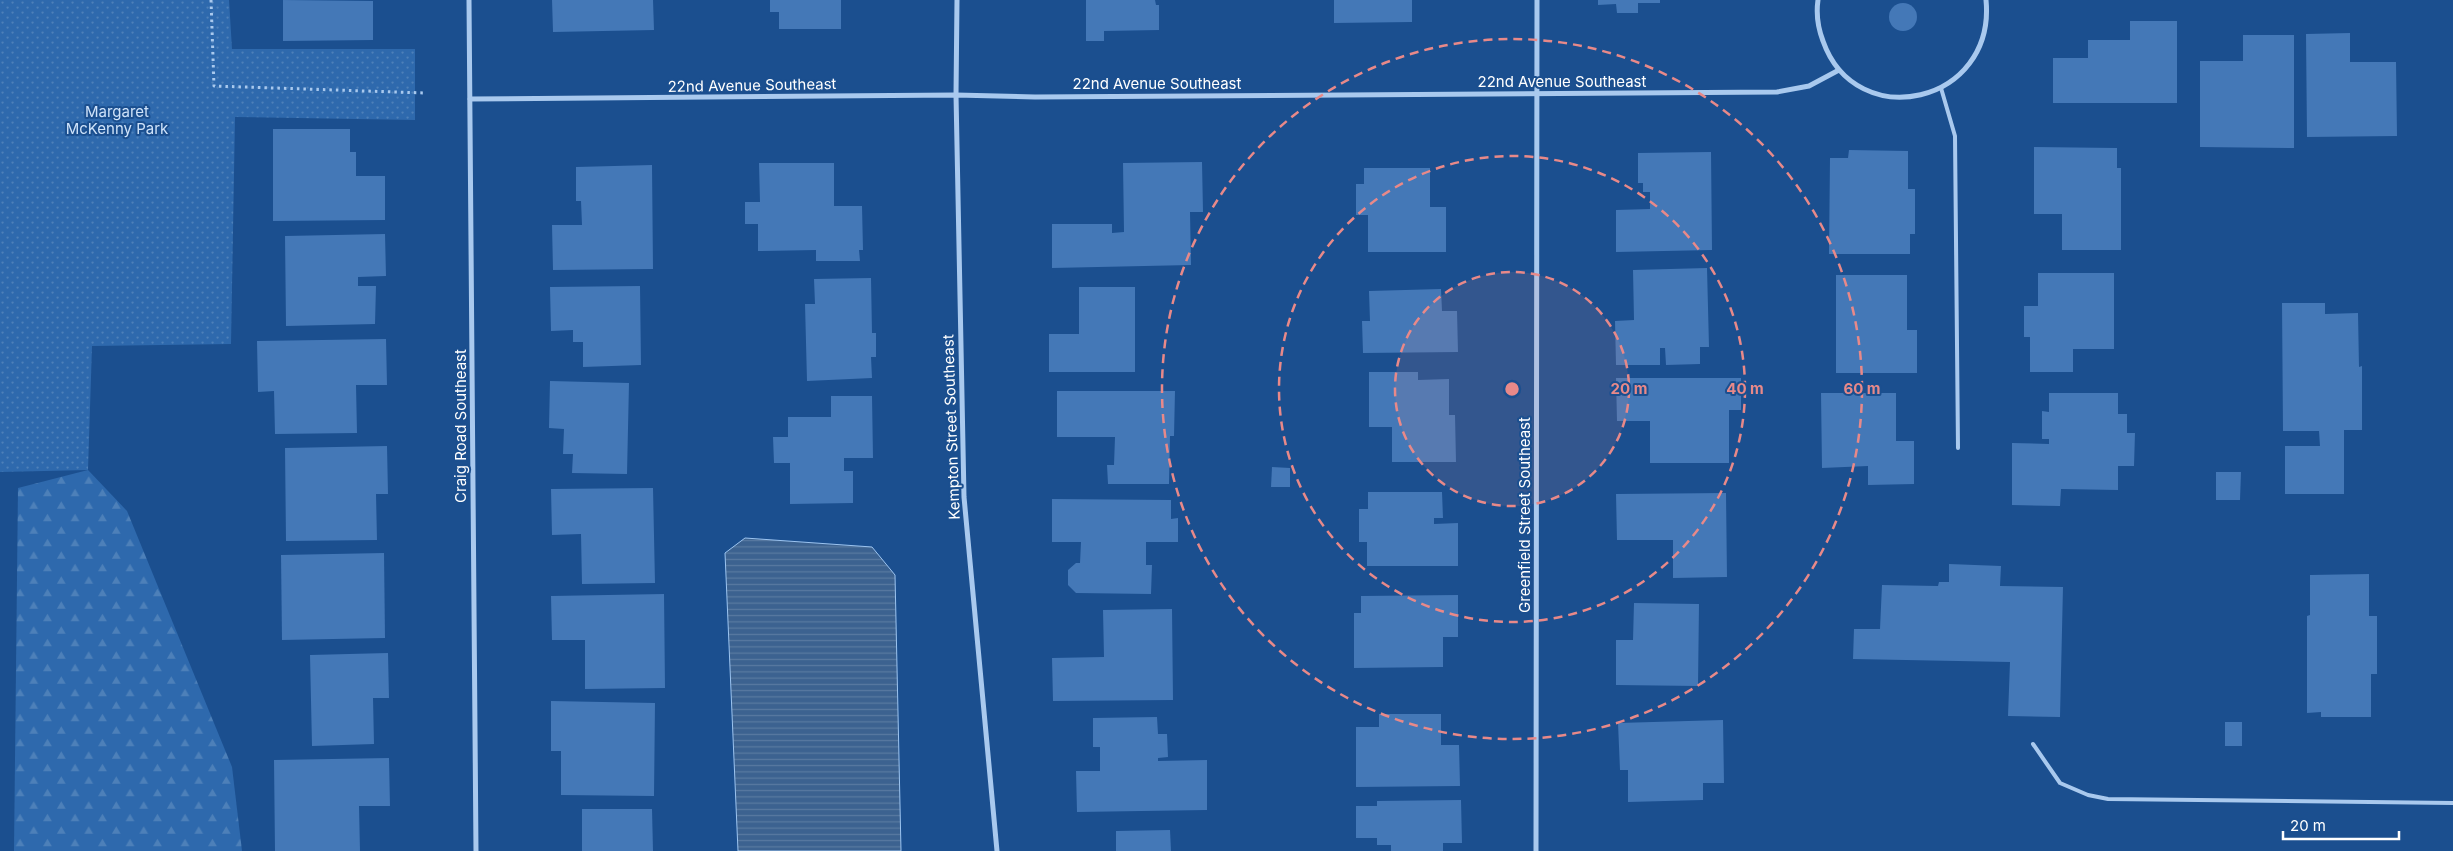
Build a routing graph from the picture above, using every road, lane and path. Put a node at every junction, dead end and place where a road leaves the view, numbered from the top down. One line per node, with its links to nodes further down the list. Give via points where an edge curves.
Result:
1 (211, 0): 9 (path, via 214,86)
2 (469, 0): 12 (street, Craig Road Southeast)
3 (957, 0): 11 (street, Kempton Street Southeast)
4 (1537, 0): 10 (street, Greenfield Street Southeast)
5 (1818, 0): 7 (street, via 1819,31 1826,52)
6 (1986, 0): 8 (street, via 1983,38 1974,58 1960,75)
7 (1839, 70): 8 (street, via 1856,84 1884,95 1920,95); 10 (street, 22nd Avenue Southeast, via 1810,86 1777,92)
8 (1941, 88): 13 (lane, via 1956,136)
9 (426, 93)
10 (1536, 94): 11 (street, 22nd Avenue Southeast); 18 (street, Greenfield Street Southeast)
11 (956, 95): 12 (street, 22nd Avenue Southeast); 17 (street, Kempton Street Southeast, via 964,497)
12 (470, 99): 16 (street, Craig Road Southeast)
13 (1958, 448)
14 (2033, 744): 15 (lane, via 2060,783 2088,796 2108,799)
15 (2453, 802)
16 (476, 851)
17 (997, 851)
18 (1536, 851)

